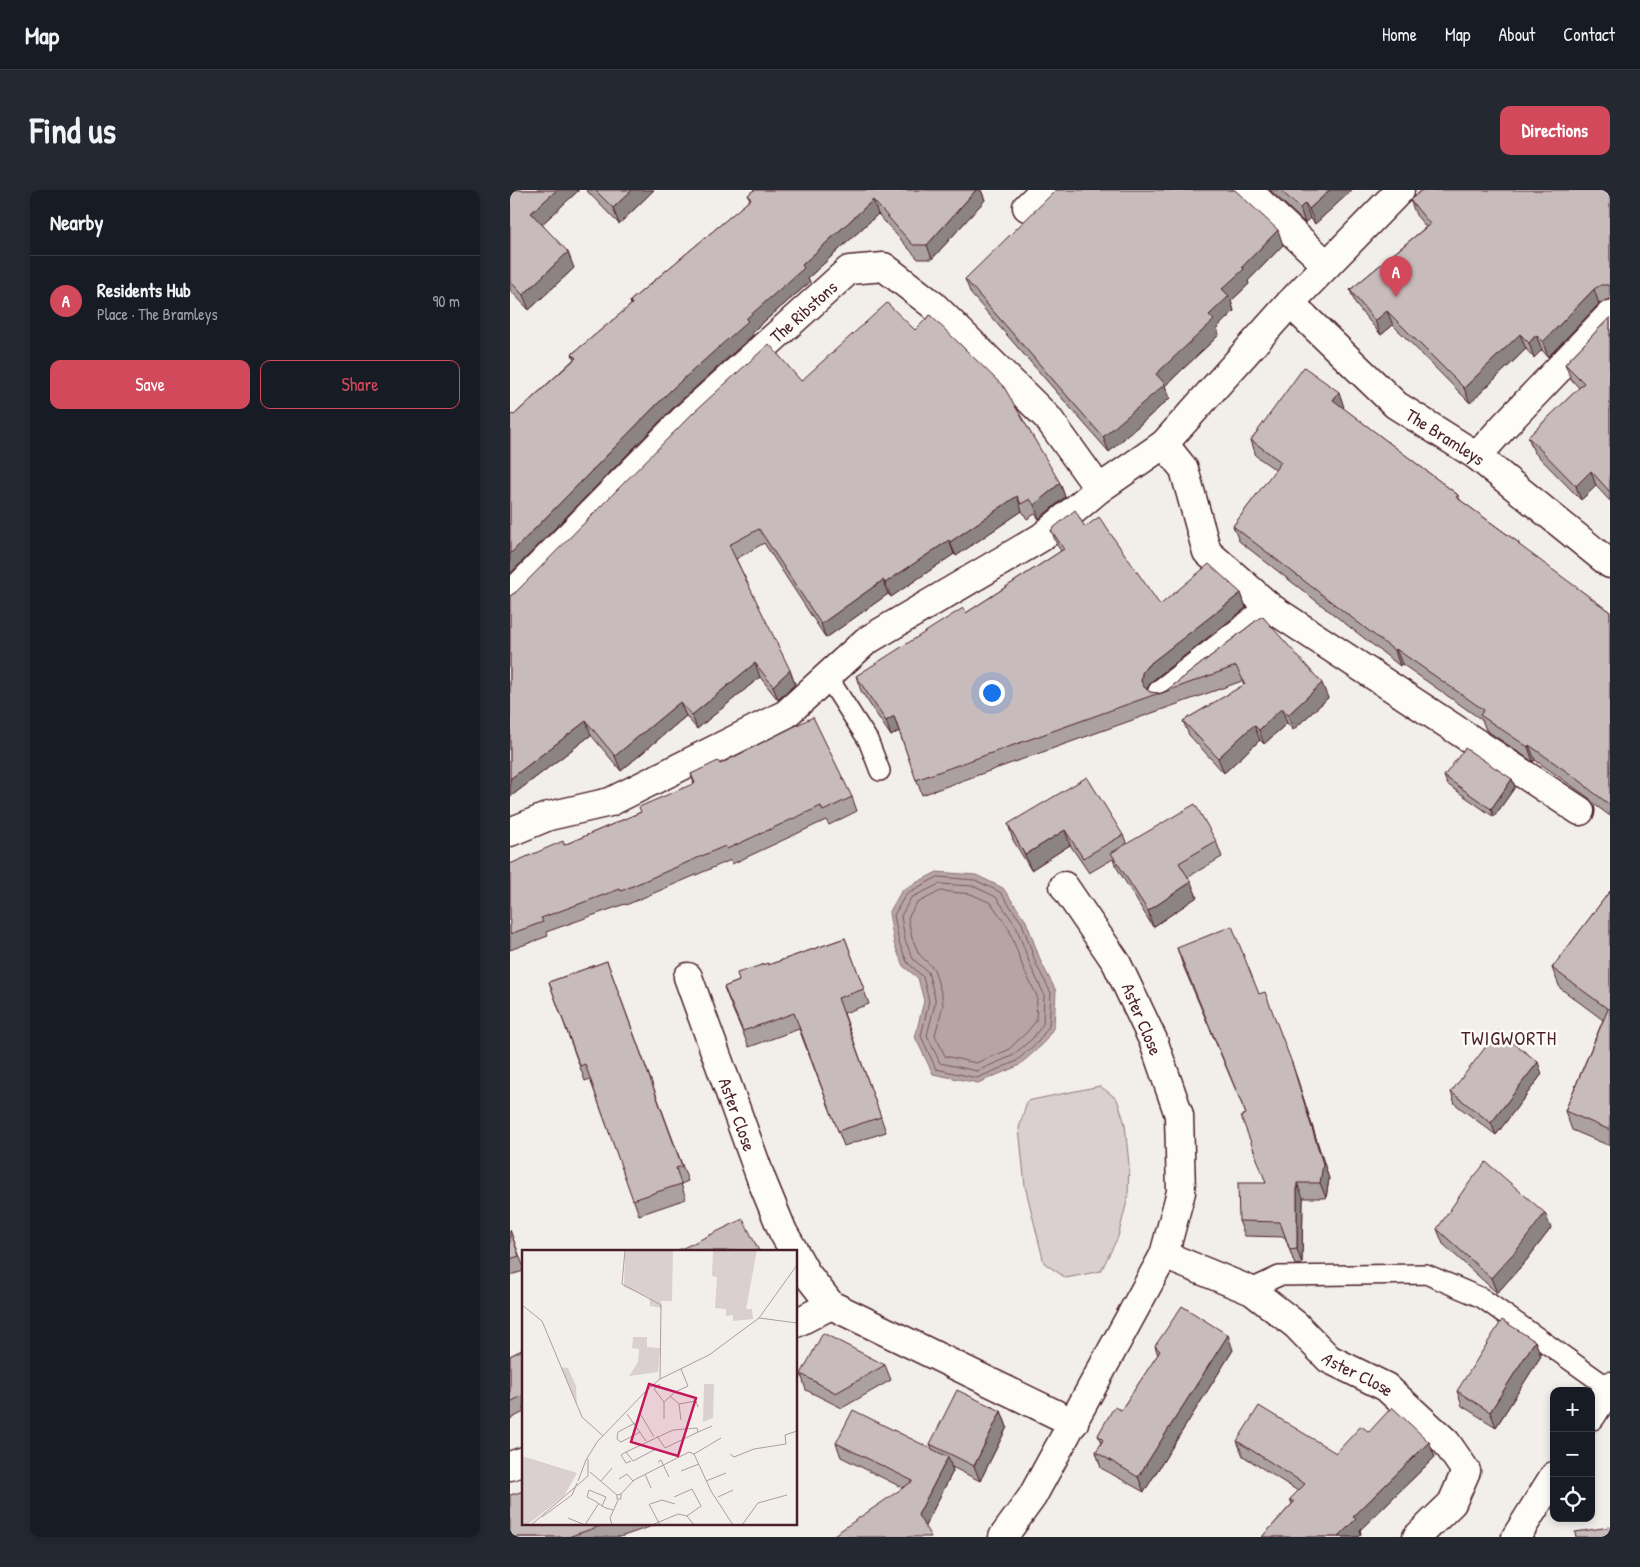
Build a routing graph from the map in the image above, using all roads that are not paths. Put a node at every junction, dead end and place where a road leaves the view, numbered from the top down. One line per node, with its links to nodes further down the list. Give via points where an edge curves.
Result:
1 (1247, 190): 3 (street)
2 (1400, 190): 3 (street)
3 (1327, 265): 4 (street)
4 (1290, 303): 6 (street); 7 (street, The Bramleys, via 1396,405)
5 (1610, 315): 7 (street)
6 (1164, 444): 8 (street); 11 (street, via 1184,469 1207,552)
7 (1477, 456): 9 (street, The Bramleys)
8 (1099, 489): 10 (street, The Ribstons, via 1048,418 933,305 884,267 850,270 687,416); 12 (street, via 1042,537 866,641)
9 (1610, 564)
10 (510, 596)
11 (1271, 608): 13 (street); 15 (street)
12 (827, 676): 14 (lane, via 868,740); 16 (street, via 786,714 610,802 549,816)
13 (1162, 694)
14 (880, 771)
15 (1580, 811)
16 (510, 832)
17 (1064, 886): 20 (street, Aster Close, via 1071,916 1116,962 1153,1040 1179,1115 1181,1192)
18 (688, 977): 19 (street, Aster Close, via 762,1181)
19 (793, 1250)
20 (1164, 1255): 22 (street, Aster Close); 27 (street, Aster Close)
21 (798, 1259): 23 (street)
22 (1249, 1290): 25 (lane, via 1278,1276 1426,1274 1482,1298); 32 (street, Aster Close, via 1296,1325 1329,1359 1386,1387 1446,1442 1466,1471 1452,1503)
23 (830, 1305): 24 (street); 27 (street)
24 (798, 1322)
25 (1609, 1387): 26 (street)
26 (1595, 1410)
27 (1074, 1423): 31 (street, Aster Close, via 1032,1497)
28 (522, 1462): 29 (street)
29 (510, 1466)
30 (1553, 1477): 33 (street)
31 (1003, 1537)
32 (1417, 1537)
33 (1516, 1537)

